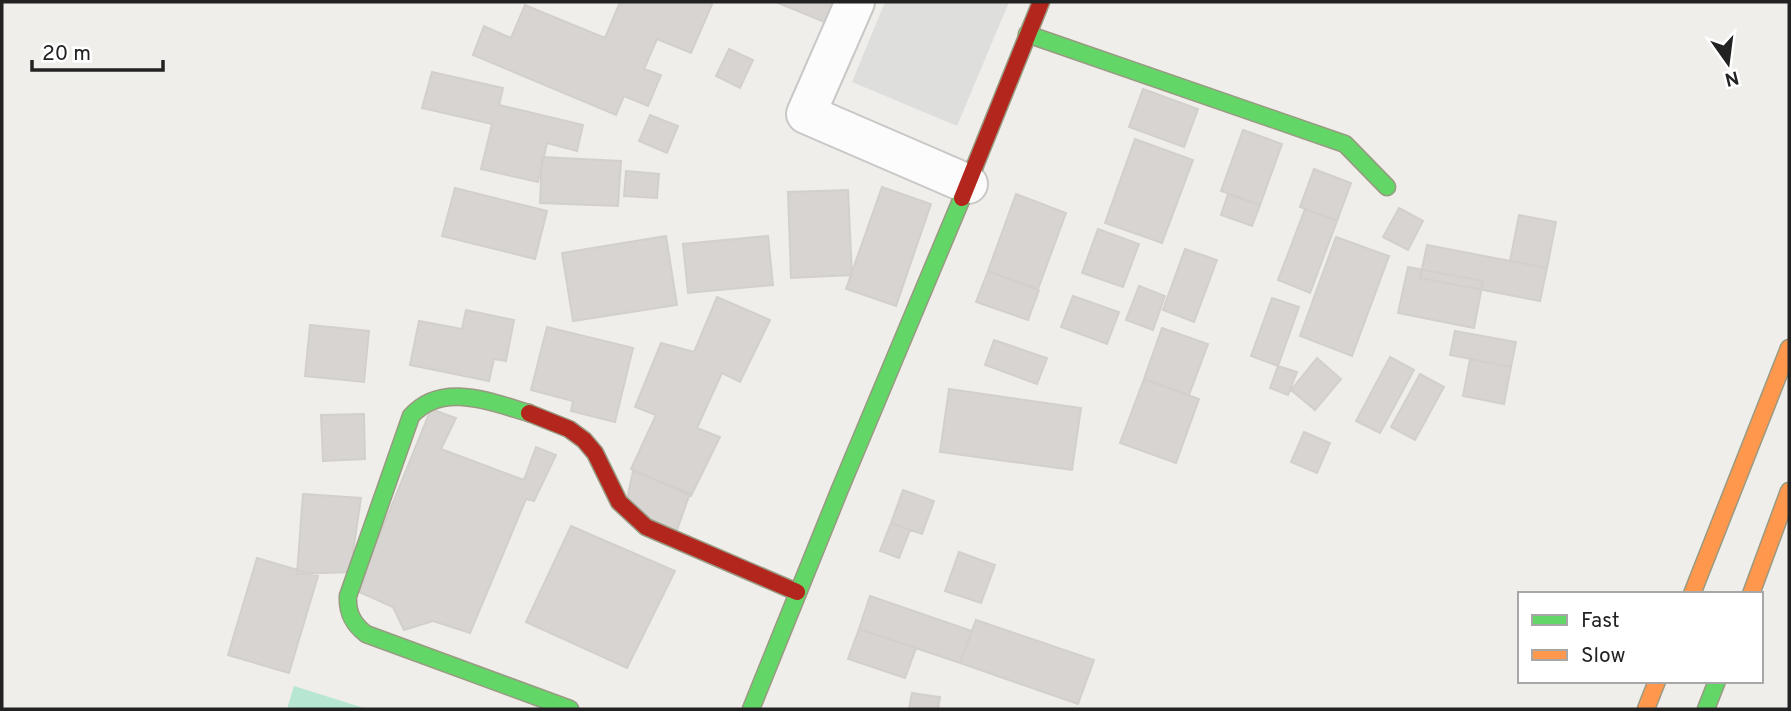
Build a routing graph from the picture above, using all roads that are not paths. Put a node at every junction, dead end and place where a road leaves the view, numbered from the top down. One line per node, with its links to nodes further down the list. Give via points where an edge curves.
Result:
1 (855, 2): 4 (street, via 806,114)
2 (1041, 2): 3 (street)
3 (1027, 34): 4 (street); 5 (street, via 1345,144)
4 (968, 184): 8 (street)
5 (1387, 187)
6 (1789, 348): 9 (street)
7 (1789, 491): 10 (street)
8 (797, 592): 13 (street, via 631,517 618,503 595,452 576,432 547,419 454,395 427,400 411,416 348,596 350,619 366,634); 14 (street)
9 (1693, 592)
10 (1752, 592)
11 (1656, 683): 15 (street)
12 (1716, 683): 16 (street)
13 (570, 709)
14 (751, 709)
15 (1646, 709)
16 (1706, 709)

